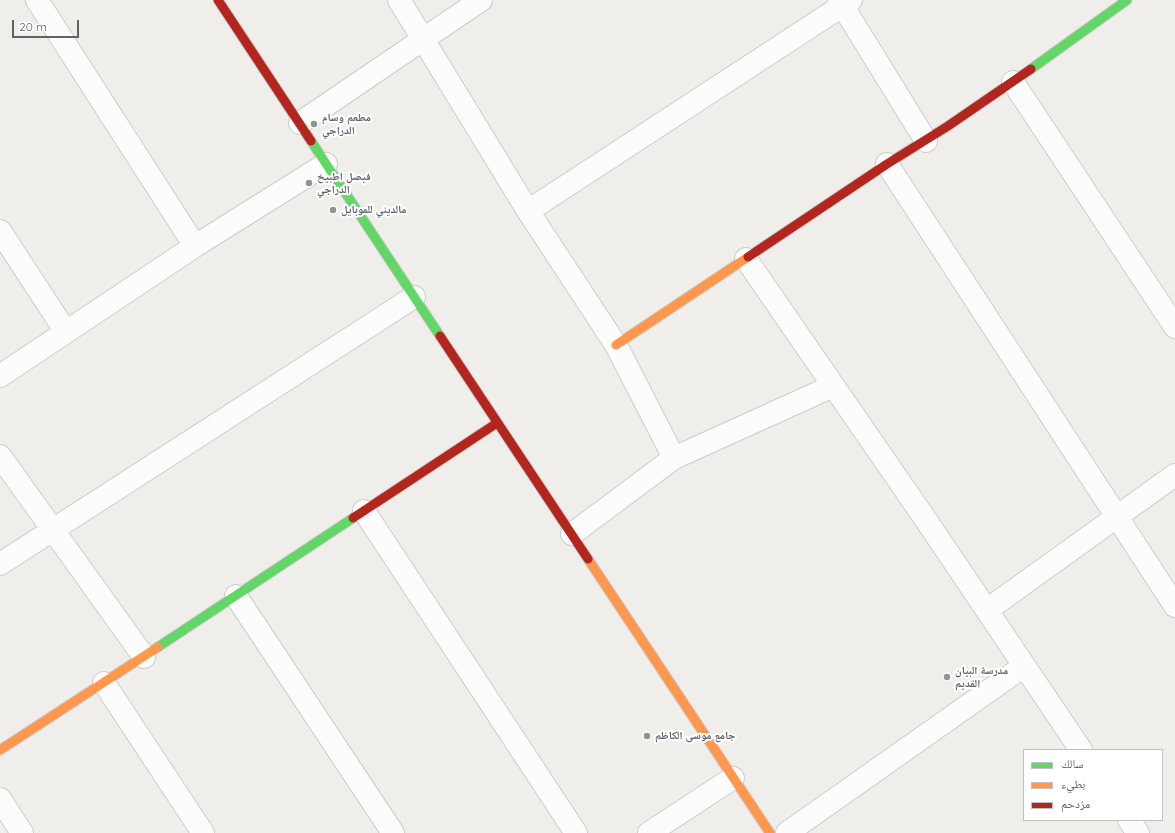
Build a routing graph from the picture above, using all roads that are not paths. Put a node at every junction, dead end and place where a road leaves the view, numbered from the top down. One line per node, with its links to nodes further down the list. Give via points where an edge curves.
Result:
1 (37, 0): 15 (street)
2 (218, 0): 9 (street)
3 (398, 0): 7 (street)
4 (481, 0): 7 (street)
5 (1127, 0): 8 (street)
6 (844, 2): 10 (street); 13 (street)
7 (423, 38): 9 (street); 13 (street)
8 (1013, 82): 10 (street); 18 (street)
9 (300, 123): 11 (street)
10 (926, 141): 12 (street)
11 (326, 164): 15 (street); 17 (street)
12 (886, 164): 16 (street); 28 (street)
13 (528, 211): 20 (street)
14 (0, 231): 19 (street)
15 (195, 246): 19 (street)
16 (746, 259): 20 (street); 22 (street)
17 (414, 297): 23 (street); 29 (street)
18 (1175, 327)
19 (66, 332): 21 (street)
20 (616, 345): 25 (street)
21 (0, 376)
22 (833, 386): 25 (street); 34 (street)
23 (498, 423): 27 (street); 30 (street)
24 (0, 456): 29 (street)
25 (674, 458): 30 (street)
26 (1175, 475): 28 (street)
27 (364, 511): 32 (street); 46 (street)
28 (1116, 517): 33 (street); 34 (street)
29 (53, 530): 31 (street); 35 (street)
30 (572, 534): 40 (street)
31 (0, 564)
32 (236, 596): 35 (street); 45 (street)
33 (1175, 606)
34 (987, 610): 36 (street)
35 (144, 657): 37 (street)
36 (1024, 666): 38 (street); 49 (street)
37 (104, 683): 39 (street); 44 (street)
38 (1081, 749)
39 (0, 750)
40 (734, 778): 47 (street); 48 (street)
41 (0, 799): 43 (street)
42 (1130, 821): 50 (street)
43 (22, 833)
44 (203, 833)
45 (393, 833)
46 (576, 833)
47 (649, 833)
48 (770, 833)
49 (787, 833)
50 (1138, 833)

